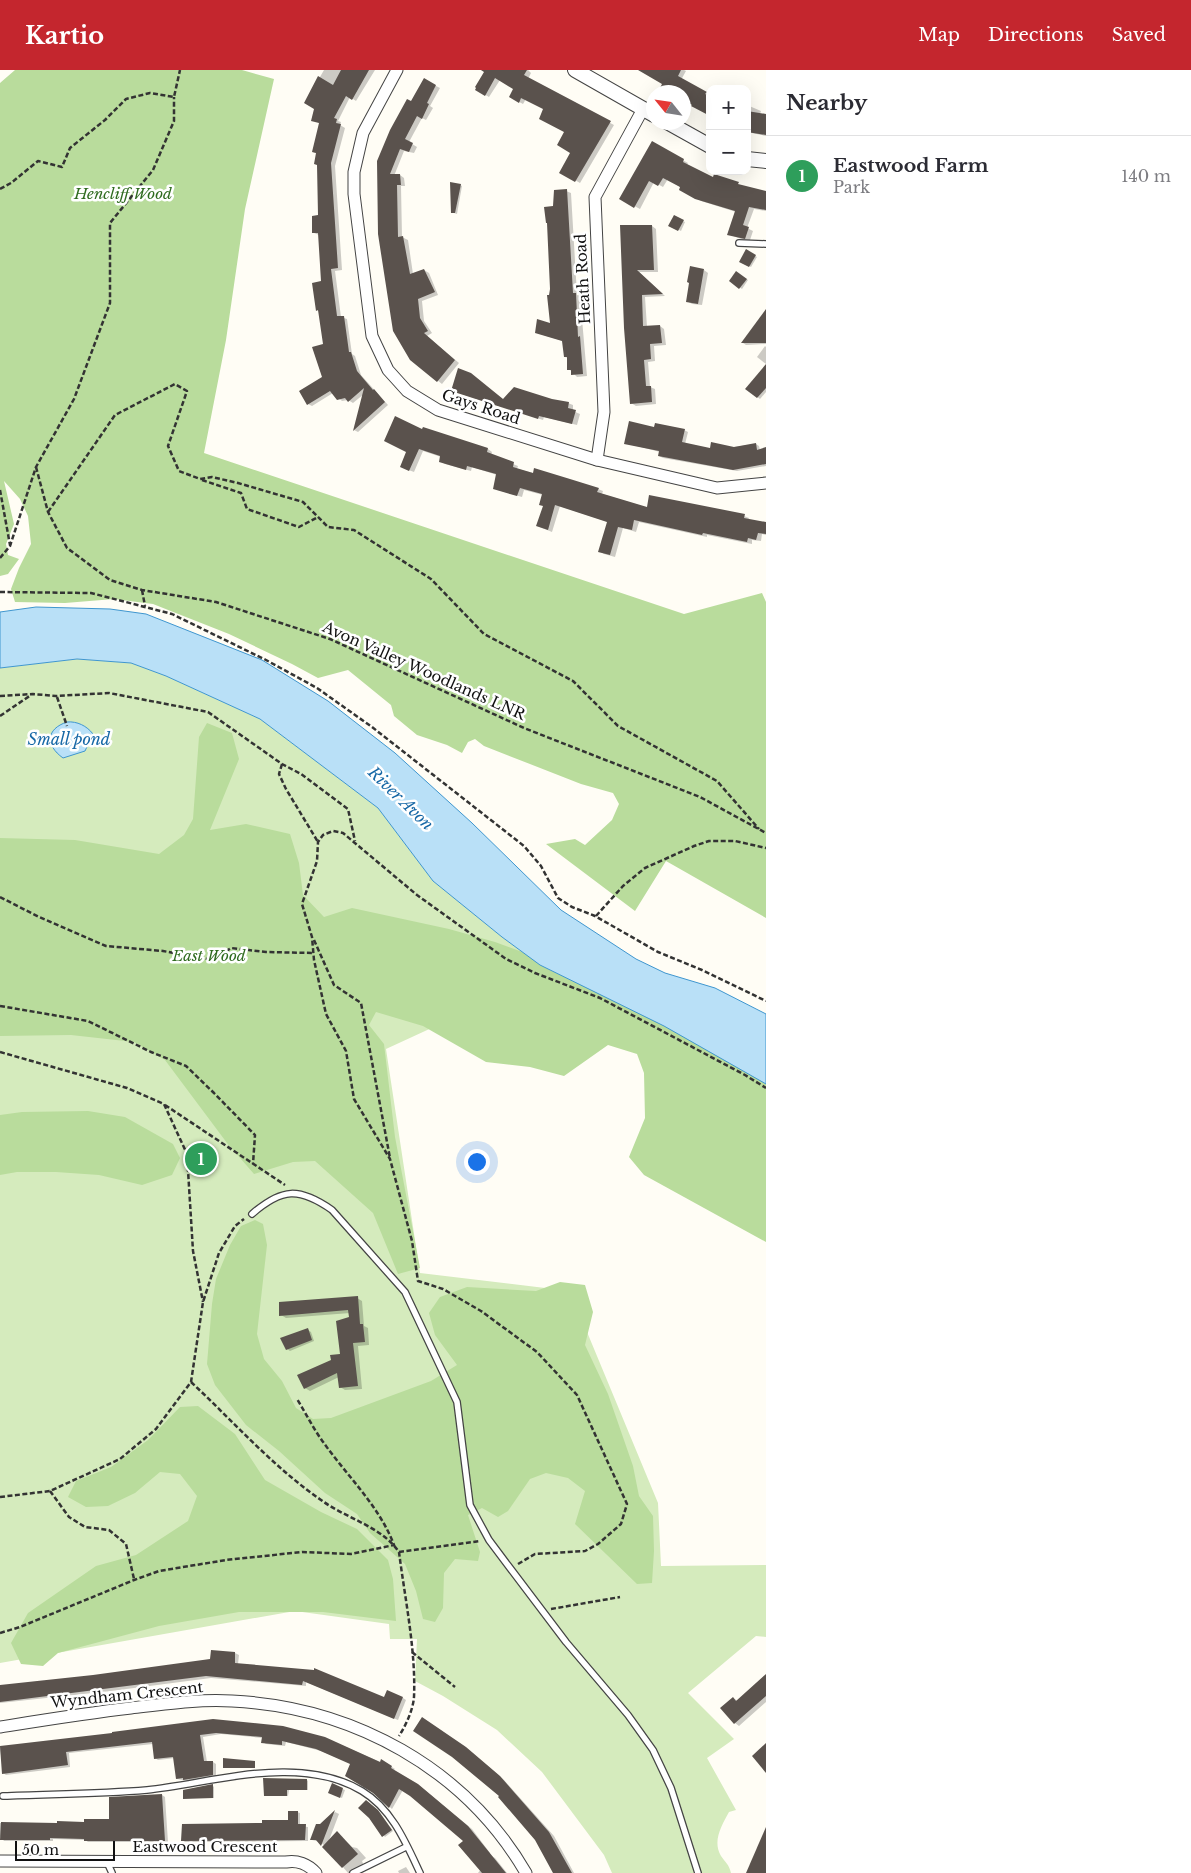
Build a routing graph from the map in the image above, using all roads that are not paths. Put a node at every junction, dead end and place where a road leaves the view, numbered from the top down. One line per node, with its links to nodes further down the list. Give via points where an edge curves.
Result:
1 (397, 70): 11 (street, Gays Road, via 363,133 354,172 372,336 388,370 407,391 438,410)
2 (575, 70): 3 (street)
3 (646, 111)
4 (646, 115): 11 (street, Heath Road, via 595,197 604,412)
5 (682, 130): 6 (street)
6 (706, 144)
7 (751, 159): 8 (street)
8 (766, 161)
9 (739, 243): 10 (lane)
10 (766, 244)
11 (597, 460): 12 (street, Gays Road, via 717,488)
12 (766, 483)
13 (252, 1214): 25 (lane, via 280,1194 299,1194 317,1200 332,1210 405,1292 457,1402 470,1505 489,1540 566,1642 628,1715 652,1750 671,1788)
14 (0, 1727): 24 (street, Wyndham Crescent, via 180,1702 232,1701 281,1706 332,1719 379,1737 456,1787 489,1819)
15 (3, 1796): 16 (lane, via 166,1788 267,1772 305,1773 340,1781 374,1799 403,1836)
16 (406, 1847): 22 (lane); 23 (lane)
17 (0, 1861): 18 (street, Eastwood Crescent)
18 (33, 1861): 19 (street, Eastwood Crescent); 20 (street)
19 (110, 1868): 21 (street, Eastwood Crescent, via 296,1861)
20 (38, 1873)
21 (316, 1873)
22 (353, 1873)
23 (420, 1873)
24 (526, 1873)
25 (698, 1873)

